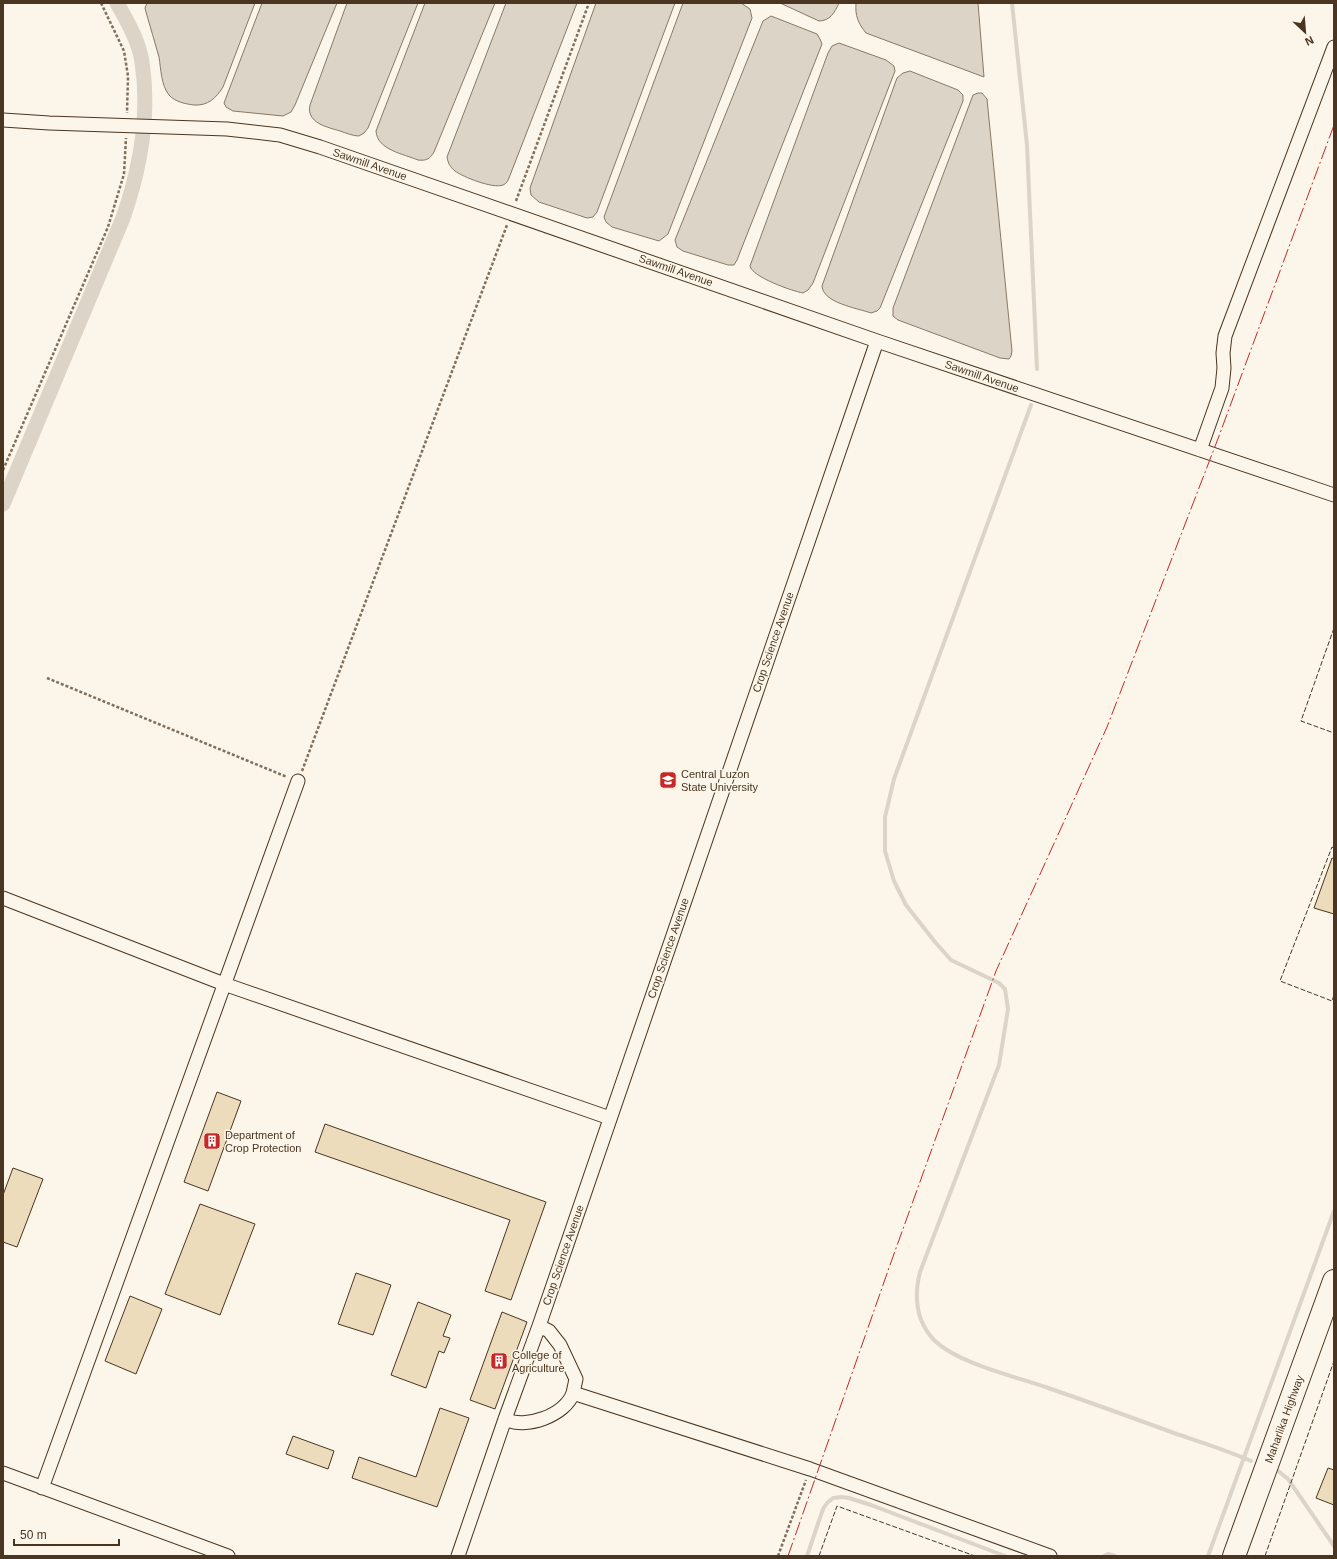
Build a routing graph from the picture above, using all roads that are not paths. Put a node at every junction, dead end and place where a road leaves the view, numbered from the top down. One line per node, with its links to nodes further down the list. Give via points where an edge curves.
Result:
1 (1334, 46): 4 (street, via 1225,336 1222,388)
2 (3, 120): 3 (street, Sawmill Avenue, via 227,129 280,135)
3 (877, 341): 4 (street, Sawmill Avenue); 9 (street, Crop Science Avenue)
4 (1200, 450): 5 (street, Sawmill Avenue)
5 (1334, 495)
6 (298, 782): 8 (street)
7 (3, 898): 8 (street)
8 (224, 984): 9 (street); 15 (street)
9 (610, 1118): 11 (street, Crop Science Avenue)
10 (1334, 1281): 19 (highway, Maharlika Highway)
11 (539, 1326): 12 (street, via 549,1331 560,1345 576,1380); 13 (street, Crop Science Avenue)
12 (573, 1393): 13 (street, via 565,1406 550,1416 520,1423); 18 (street, via 810,1468)
13 (505, 1419): 17 (street, Crop Science Avenue)
14 (3, 1473): 15 (street)
15 (42, 1488): 16 (street)
16 (228, 1556)
17 (458, 1556)
18 (1050, 1556)
19 (1234, 1556)

